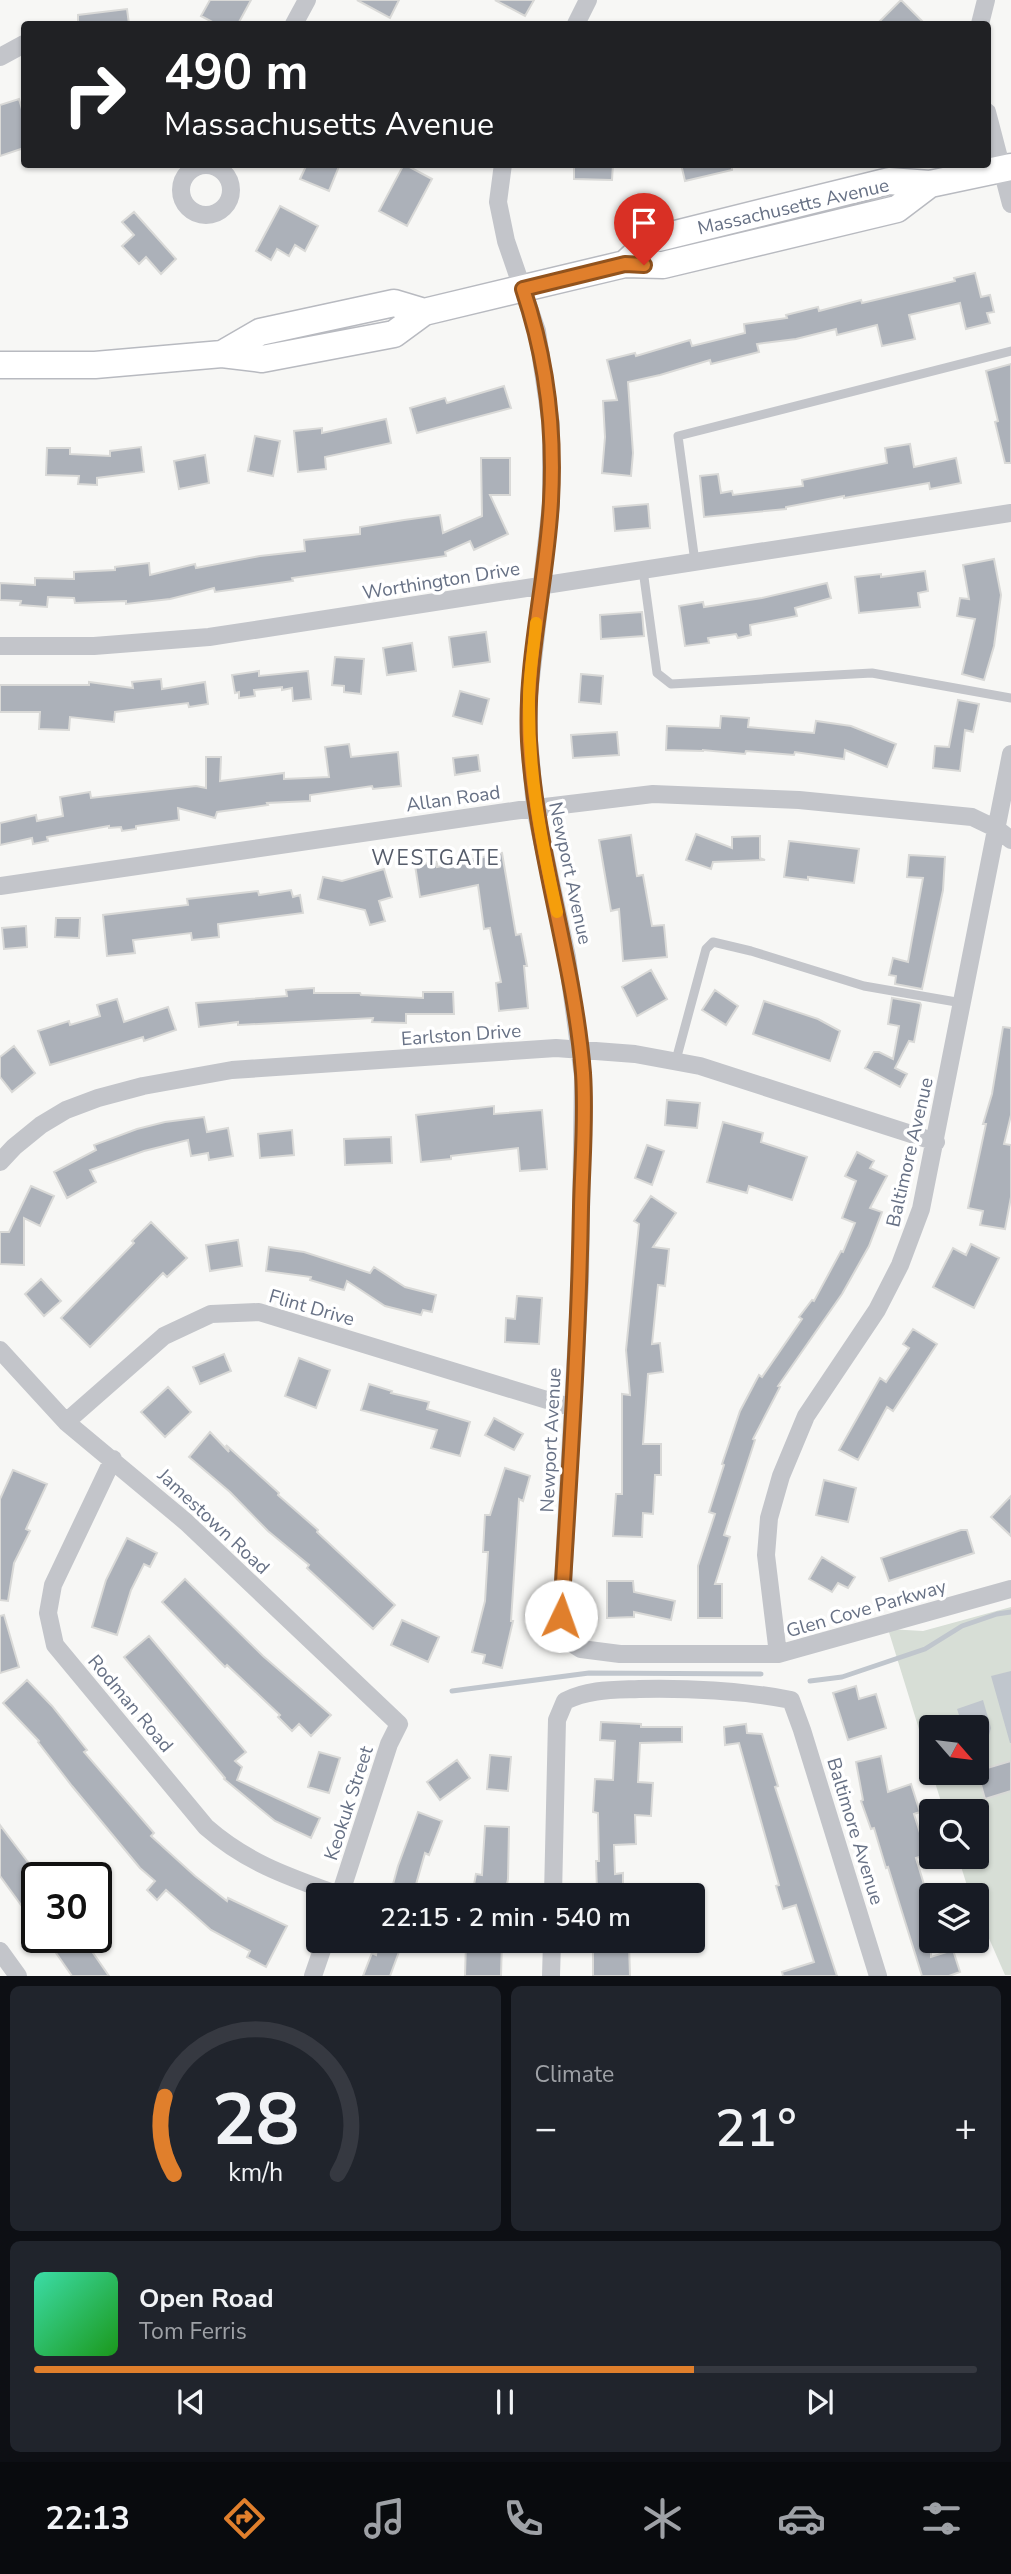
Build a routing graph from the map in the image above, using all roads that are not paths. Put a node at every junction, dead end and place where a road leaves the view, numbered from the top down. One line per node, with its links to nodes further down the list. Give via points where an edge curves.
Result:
1 (307, 0): 4 (street)
2 (588, 0): 5 (street)
3 (986, 0): 6 (street)
4 (296, 21)
5 (578, 21)
6 (981, 21)
7 (21, 46): 8 (street)
8 (0, 57)
9 (991, 123): 11 (street)
10 (502, 168): 13 (street, Newport Avenue, via 498,202)
11 (1007, 168): 12 (street); 13 (main road, Massachusetts Avenue, via 930,184 890,181 651,240 625,264)
12 (1011, 204)
13 (523, 289): 15 (main road, Massachusetts Avenue, via 424,312 394,303 260,332 222,354 95,365); 19 (street, Newport Avenue, via 537,331 551,425 551,504)
14 (1011, 351): 17 (lane, via 678,436)
15 (0, 365)
16 (1011, 513): 17 (street, Worthington Drive)
17 (695, 562): 18 (street, Worthington Drive)
18 (643, 570): 19 (street, Worthington Drive); 21 (lane, via 657,673 671,684 872,673)
19 (540, 585): 20 (street, Worthington Drive, via 209,637 94,646); 23 (street, Newport Avenue, via 529,695)
20 (0, 646)
21 (1011, 698)
22 (1011, 754): 24 (street, Baltimore Avenue)
23 (535, 808): 24 (street, Allan Road, via 676,793 972,817); 25 (street, Allan Road); 27 (street, Newport Avenue, via 567,957)
24 (1004, 834): 26 (street, Baltimore Avenue)
25 (0, 886)
26 (962, 1003): 28 (lane, via 864,986 713,942 706,949); 29 (street, Baltimore Avenue)
27 (580, 1049): 28 (street, Earlston Drive); 30 (street, Earlston Drive, via 245,1069 186,1077 66,1110 41,1125); 32 (street, Newport Avenue, via 580,1282)
28 (676, 1060): 29 (street, Earlston Drive)
29 (936, 1142): 37 (street, Baltimore Avenue, via 921,1209 901,1265 877,1310 806,1416 781,1476 769,1518 766,1555)
30 (0, 1162)
31 (0, 1350): 33 (street, Jamestown Road)
32 (573, 1408): 33 (street, Flint Drive, via 259,1312 211,1314 164,1336); 36 (street, Newport Avenue, via 561,1616)
33 (66, 1422): 34 (street, Jamestown Road)
34 (113, 1460): 38 (street, Jamestown Road, via 186,1522); 39 (street, Rodman Road, via 53,1585 48,1613 55,1645 206,1827 229,1847)
35 (1011, 1588): 37 (street, Glen Cove Parkway)
36 (565, 1639): 37 (street, Glen Cove Parkway, via 581,1649 620,1654)
37 (778, 1654)
38 (399, 1724): 40 (street, Keokuk Street)
39 (307, 1883)
40 (343, 1883)
41 (553, 1883): 48 (street, Baltimore Avenue, via 557,1720 565,1700 582,1693 663,1689 730,1690 791,1700)
42 (0, 1951): 45 (street)
43 (321, 1953): 46 (street)
44 (552, 1953): 47 (street)
45 (18, 1976)
46 (313, 1976)
47 (551, 1976)
48 (878, 1976)

